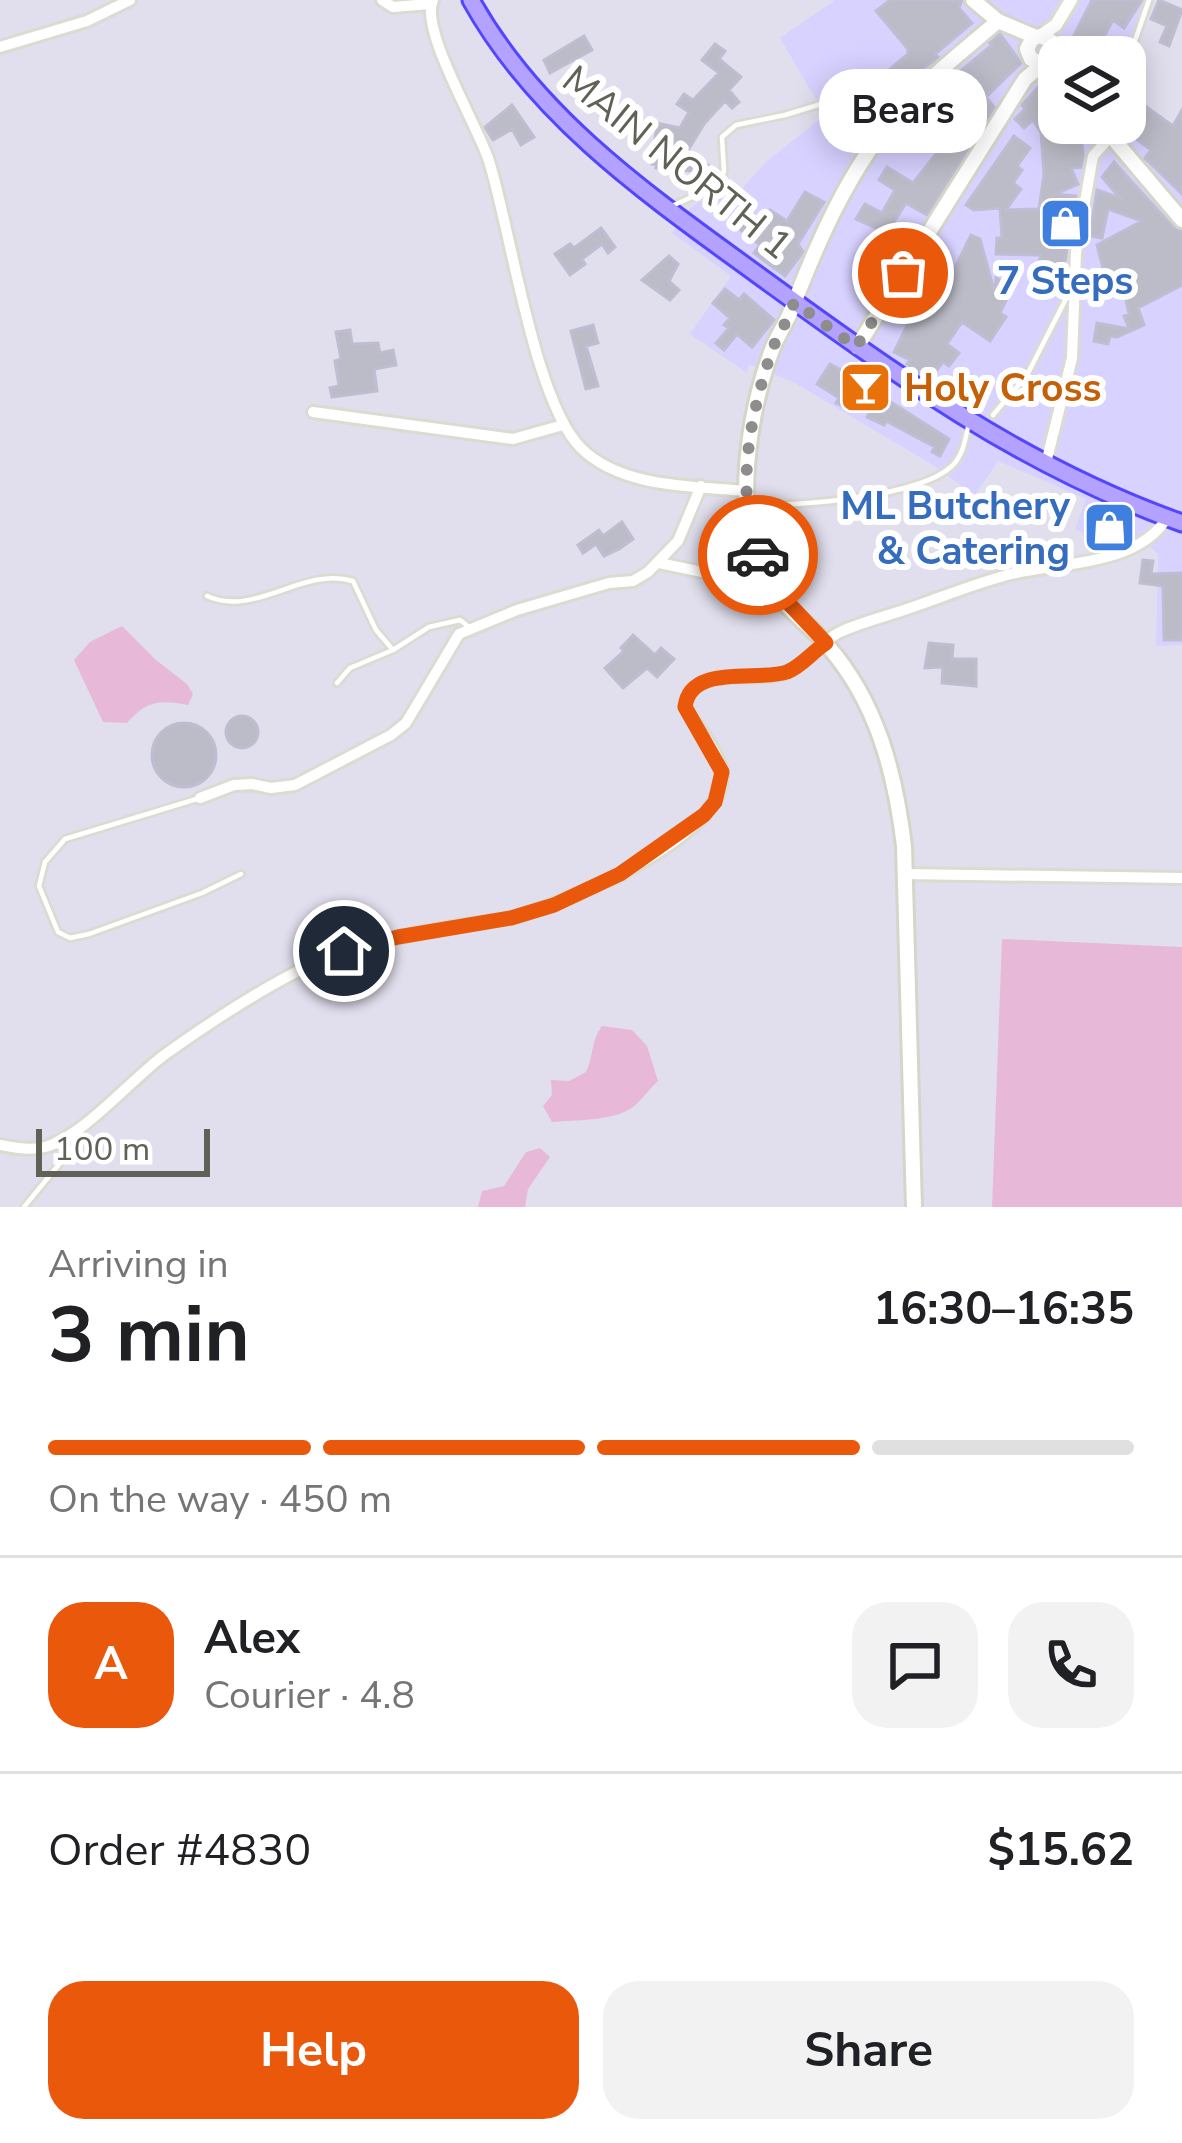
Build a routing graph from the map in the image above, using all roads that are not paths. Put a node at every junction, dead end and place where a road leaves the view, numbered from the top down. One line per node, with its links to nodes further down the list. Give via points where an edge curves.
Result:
1 (130, 0): 11 (street)
2 (382, 0): 7 (street, via 394,8)
3 (471, 0): 17 (main road, MAIN NORTH 1, via 554,112)
4 (973, 0): 8 (main road)
5 (1071, 0): 9 (street)
6 (1149, 0): 10 (lane)
7 (431, 2): 25 (street, via 435,34 489,160)
8 (998, 22): 12 (main road); 14 (main road)
9 (1050, 36)
10 (1137, 36)
11 (0, 47)
12 (1038, 49)
13 (1038, 58): 21 (main road)
14 (891, 120): 17 (lane, via 861,92 736,124 722,136 719,184); 20 (main road, via 845,186)
15 (1098, 144): 19 (street)
16 (1118, 144): 18 (main road)
17 (668, 209): 20 (main road, MAIN NORTH 1)
18 (1182, 220)
19 (1074, 285): 23 (lane, via 1027,375); 26 (street, via 1072,358)
20 (794, 302): 21 (main road, MAIN NORTH 1); 28 (main road, via 754,414)
21 (856, 347): 24 (main road, MAIN NORTH 1)
22 (313, 412): 25 (street, via 513,440)
23 (993, 415)
24 (969, 424): 26 (main road, MAIN NORTH 1); 28 (lane, via 961,455 938,476 791,506)
25 (563, 425): 27 (street, via 592,459 623,475)
26 (1046, 463): 29 (main road, MAIN NORTH 1)
27 (700, 486): 28 (street); 30 (street, via 678,542)
28 (747, 498): 31 (main road)
29 (1174, 520): 34 (street, via 1155,537 1112,553 1008,575)
30 (659, 563): 31 (street, via 736,579); 33 (street, via 633,581)
31 (763, 576): 34 (main road)
32 (207, 596): 35 (lane, via 251,601 295,583 353,580)
33 (470, 629): 35 (lane, via 460,620 430,627); 37 (street, via 391,735 295,785 234,785)
34 (826, 643): 39 (main road, via 863,693 881,740 898,796); 41 (street, via 781,674 724,677 686,697 722,772 720,788 704,815 653,854 554,905 398,937 297,971 164,1055)
35 (393, 650): 36 (lane)
36 (337, 682)
37 (200, 798): 38 (lane, via 65,839 45,862 39,886 58,932 89,934)
38 (241, 874)
39 (903, 874): 40 (street); 44 (main road)
40 (1182, 878)
41 (72, 1133): 42 (street, via 43,1148); 43 (lane, via 74,1147)
42 (0, 1145)
43 (24, 1207)
44 (914, 1207)

